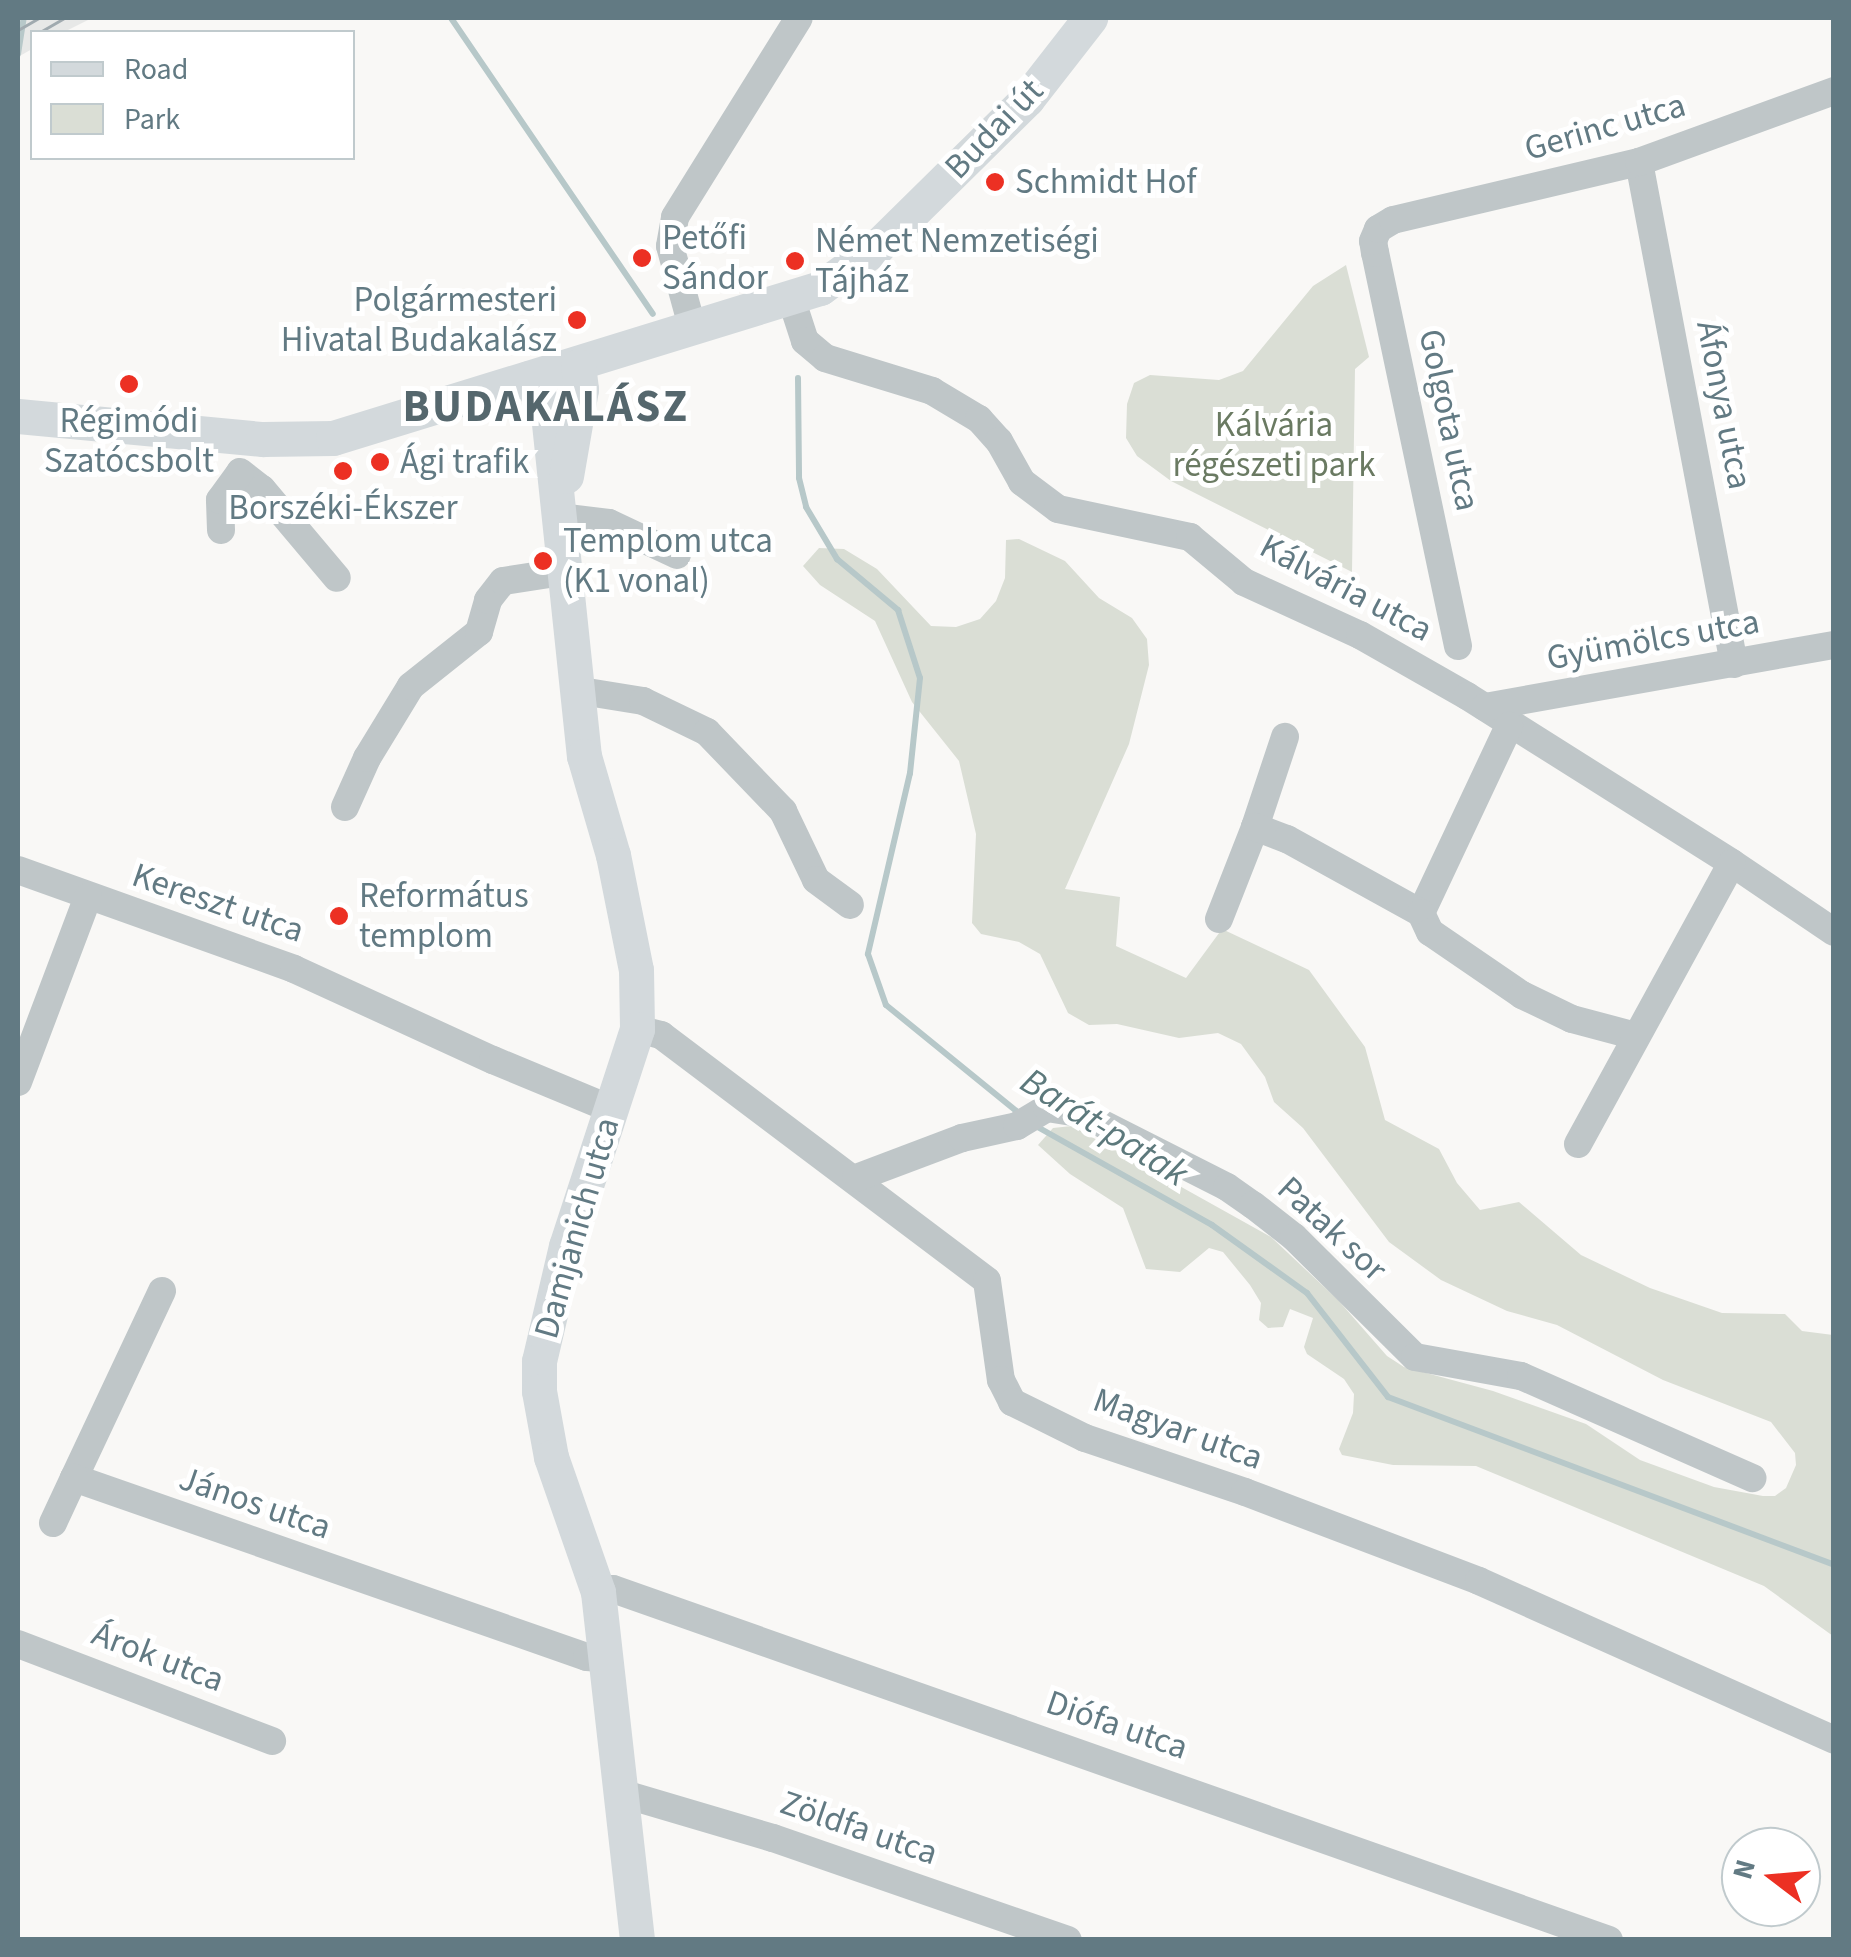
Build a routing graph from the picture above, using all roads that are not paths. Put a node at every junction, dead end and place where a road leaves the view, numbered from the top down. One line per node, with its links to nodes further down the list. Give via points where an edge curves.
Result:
1 (799, 18): 7 (street, via 675,217 670,246)
2 (1090, 18): 6 (main road, Budai út, via 1026,99 877,247 832,282)
3 (1834, 92): 4 (street, Gerinc utca)
4 (1638, 162): 5 (street, Gerinc utca); 20 (street, Áfonya utca)
5 (1393, 220): 18 (street, Golgota utca, via 1373,241)
6 (791, 298): 7 (main road, Budai út); 22 (street, Kálvária utca, via 805,341 825,358 932,391 979,419 1022,482 1058,509 1190,537 1244,582 1360,635)
7 (694, 330): 8 (main road, Budai út)
8 (578, 366): 9 (main road, Budai út); 13 (main road, via 581,389)
9 (529, 378): 11 (main road, via 366,432 314,440); 13 (main road, via 548,414)
10 (18, 416): 11 (main road)
11 (244, 438): 12 (street)
12 (240, 472): 14 (street, via 220,500); 17 (street)
13 (559, 517): 15 (street, via 609,523); 16 (main road, Damjanich utca)
14 (221, 530)
15 (677, 554)
16 (562, 572): 21 (main road, Damjanich utca); 25 (street, via 503,580 488,600 479,632 411,686)
17 (337, 578)
18 (1458, 646)
19 (1834, 646): 20 (street, Gyümölcs utca)
20 (1734, 664): 22 (street, Gyümölcs utca)
21 (575, 690): 30 (street, via 643,701 707,732 783,810 816,880); 34 (main road, Damjanich utca, via 584,756 628,919)
22 (1485, 707): 23 (street, Kálvária utca)
23 (1509, 726): 27 (street); 31 (street)
24 (1285, 737): 26 (street)
25 (345, 807)
26 (1255, 827): 31 (street); 32 (street)
27 (1732, 863): 33 (street); 35 (street)
28 (18, 870): 29 (street, Kereszt utca)
29 (88, 897): 36 (street); 37 (street, Kereszt utca, via 294,968)
30 (850, 905)
31 (1421, 913): 35 (street, via 1430,932 1522,995)
32 (1219, 920)
33 (1834, 932)
34 (637, 1030): 37 (main road, Damjanich utca); 39 (street, Magyar utca, via 661,1035)
35 (1636, 1036): 38 (street)
36 (18, 1082)
37 (611, 1109): 44 (main road, Damjanich utca, via 566,1246 540,1362 551,1457)
38 (1578, 1144)
39 (856, 1178): 42 (street, Patak sor, via 962,1138 1016,1126 1047,1108 1083,1114 1228,1187 1294,1236 1415,1356 1522,1376); 47 (street, Magyar utca, via 987,1281 1001,1380 1012,1402 1085,1438 1479,1581)
40 (162, 1291): 41 (street)
41 (74, 1478): 43 (street); 46 (street, János utca, via 587,1657)
42 (1752, 1478)
43 (53, 1523)
44 (598, 1592): 46 (main road, Damjanich utca); 52 (street, Diófa utca, via 613,1589)
45 (18, 1644): 48 (street, Árok utca)
46 (609, 1658): 49 (main road, Damjanich utca)
47 (1834, 1740)
48 (272, 1741)
49 (624, 1794): 50 (main road, Damjanich utca); 51 (street, Zöldfa utca)
50 (636, 1940)
51 (1068, 1940)
52 (1609, 1940)

